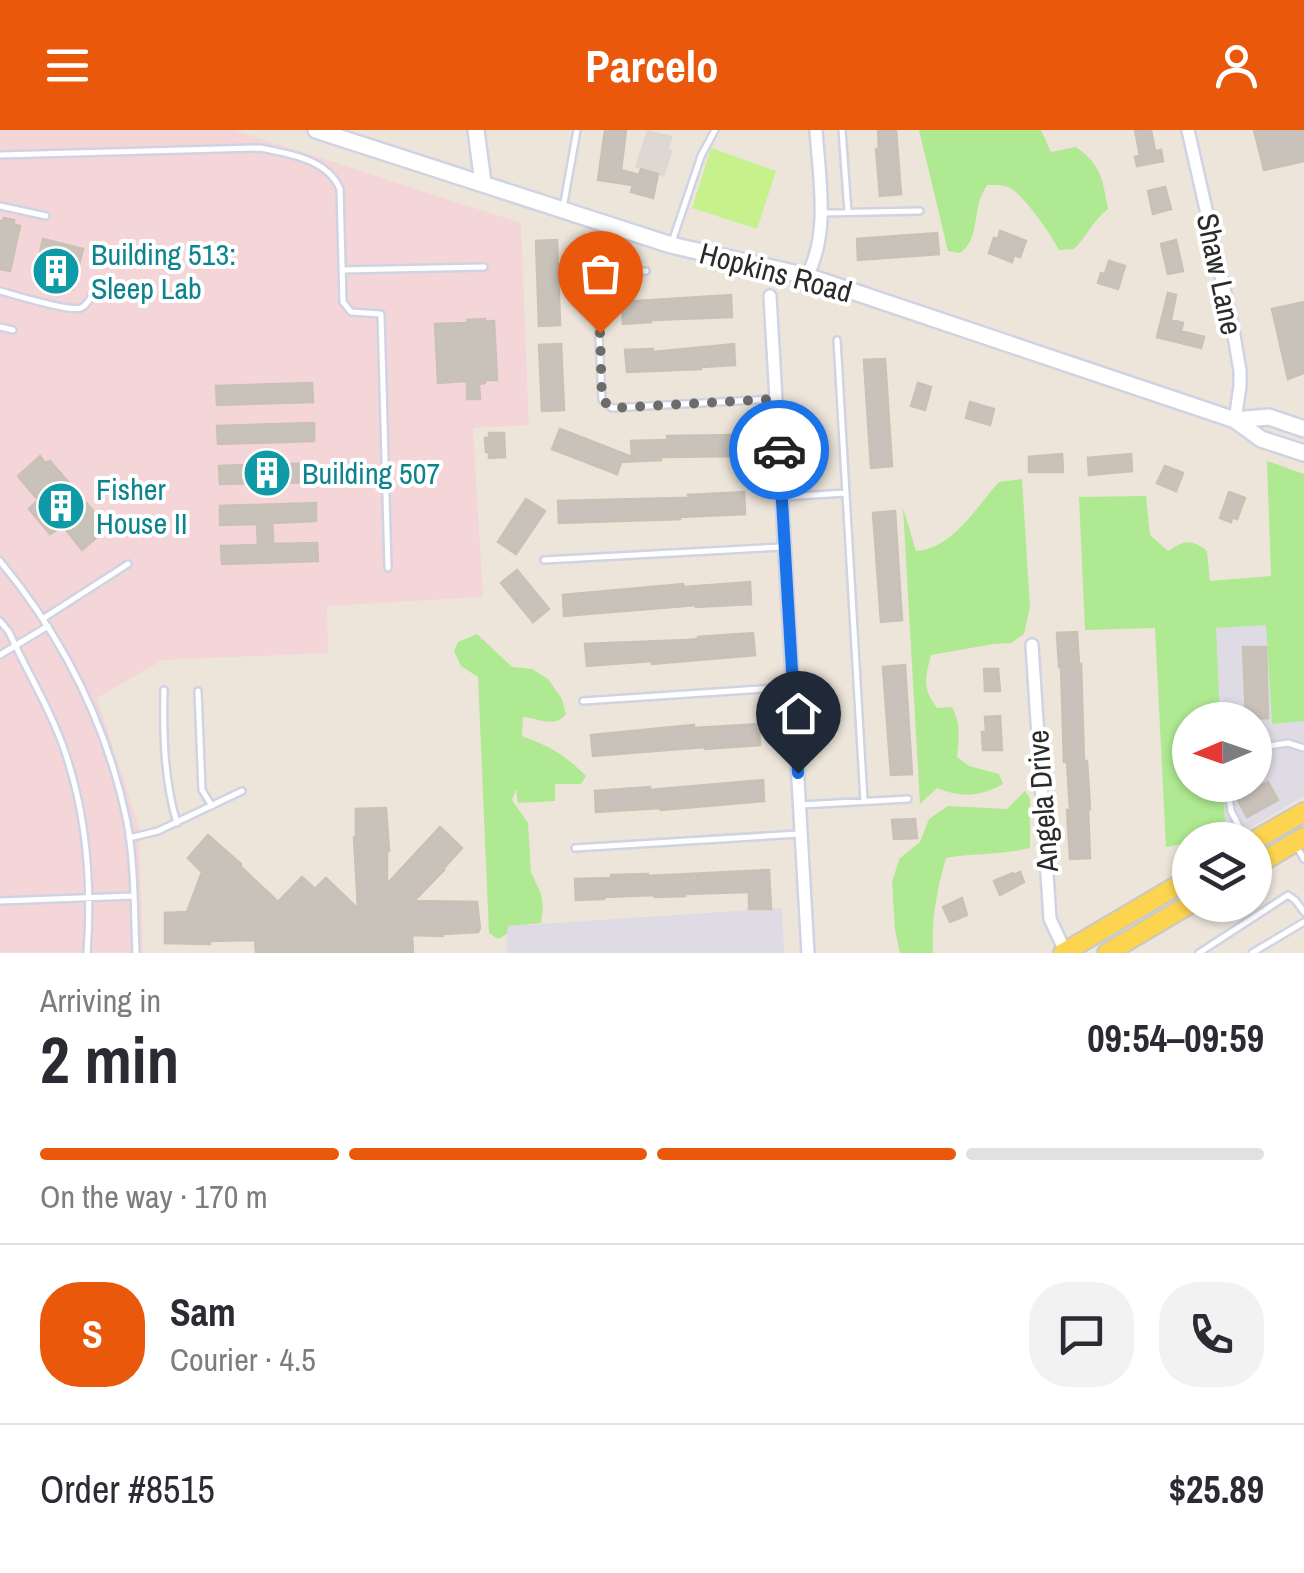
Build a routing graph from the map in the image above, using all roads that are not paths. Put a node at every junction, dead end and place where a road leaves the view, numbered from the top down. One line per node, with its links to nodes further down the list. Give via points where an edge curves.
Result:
1 (316, 130): 9 (main road, Hopkins Road)
2 (476, 130): 9 (main road)
3 (577, 130): 12 (lane)
4 (715, 130): 16 (lane)
5 (816, 130): 14 (street)
6 (842, 130): 13 (lane)
7 (1188, 130): 30 (street, Shaw Lane, via 1240,370)
8 (0, 155): 19 (lane, via 260,148 285,153 334,176)
9 (484, 184): 12 (main road, Hopkins Road)
10 (0, 206): 15 (lane)
11 (920, 210): 13 (lane)
12 (563, 211): 16 (main road, Hopkins Road)
13 (848, 212): 14 (lane)
14 (820, 213): 22 (street)
15 (46, 216)
16 (671, 245): 22 (main road, Hopkins Road)
17 (592, 256): 21 (lane)
18 (484, 268): 19 (lane)
19 (342, 270): 39 (lane, via 342,302 351,312 381,314)
20 (646, 271): 21 (lane)
21 (596, 275): 29 (lane, via 602,400 612,408)
22 (807, 276): 30 (main road, Hopkins Road)
23 (96, 288): 24 (lane, via 80,308)
24 (0, 292)
25 (770, 296): 29 (street)
26 (0, 327): 27 (lane)
27 (13, 330)
28 (837, 340): 33 (lane)
29 (776, 399): 34 (street)
30 (1235, 420): 31 (main road, Hopkins Road, via 1268,418); 32 (main road, Hopkins Road, via 1260,438)
31 (1304, 429)
32 (1304, 454)
33 (846, 493): 34 (lane); 54 (lane)
34 (782, 497): 35 (street)
35 (785, 547): 36 (lane); 46 (street)
36 (544, 560)
37 (0, 561): 40 (lane)
38 (128, 564): 40 (lane)
39 (388, 568)
40 (44, 618): 42 (lane)
41 (0, 621): 44 (lane)
42 (48, 626): 44 (lane); 61 (lane, via 82,684 114,770)
43 (1032, 645): 73 (street, Angela Drive, via 1050,920)
44 (15, 646): 45 (lane); 67 (lane, via 66,753 86,847)
45 (0, 655)
46 (792, 688): 49 (lane); 55 (street)
47 (164, 690): 58 (lane, via 168,796)
48 (198, 691): 56 (lane, via 202,790)
49 (583, 701)
50 (1272, 745): 51 (lane)
51 (1304, 748)
52 (242, 792): 56 (lane)
53 (908, 800): 54 (lane)
54 (864, 801): 55 (lane)
55 (799, 805): 60 (street)
56 (212, 806): 58 (lane)
57 (1304, 812): 59 (main road)
58 (177, 822): 61 (lane)
59 (1272, 830)
60 (801, 834): 63 (lane); 75 (street)
61 (129, 838): 66 (lane)
62 (1301, 846): 64 (main road)
63 (575, 848)
64 (1272, 859)
65 (1172, 889): 73 (main road)
66 (134, 896): 67 (lane); 74 (lane)
67 (89, 898): 68 (lane); 72 (lane)
68 (0, 901)
69 (1304, 912): 77 (lane, via 1288,895)
70 (1172, 915): 76 (main road)
71 (1304, 922): 78 (lane)
72 (87, 952)
73 (1065, 952)
74 (136, 953)
75 (808, 953)
76 (1107, 953)
77 (1199, 953)
78 (1252, 953)

